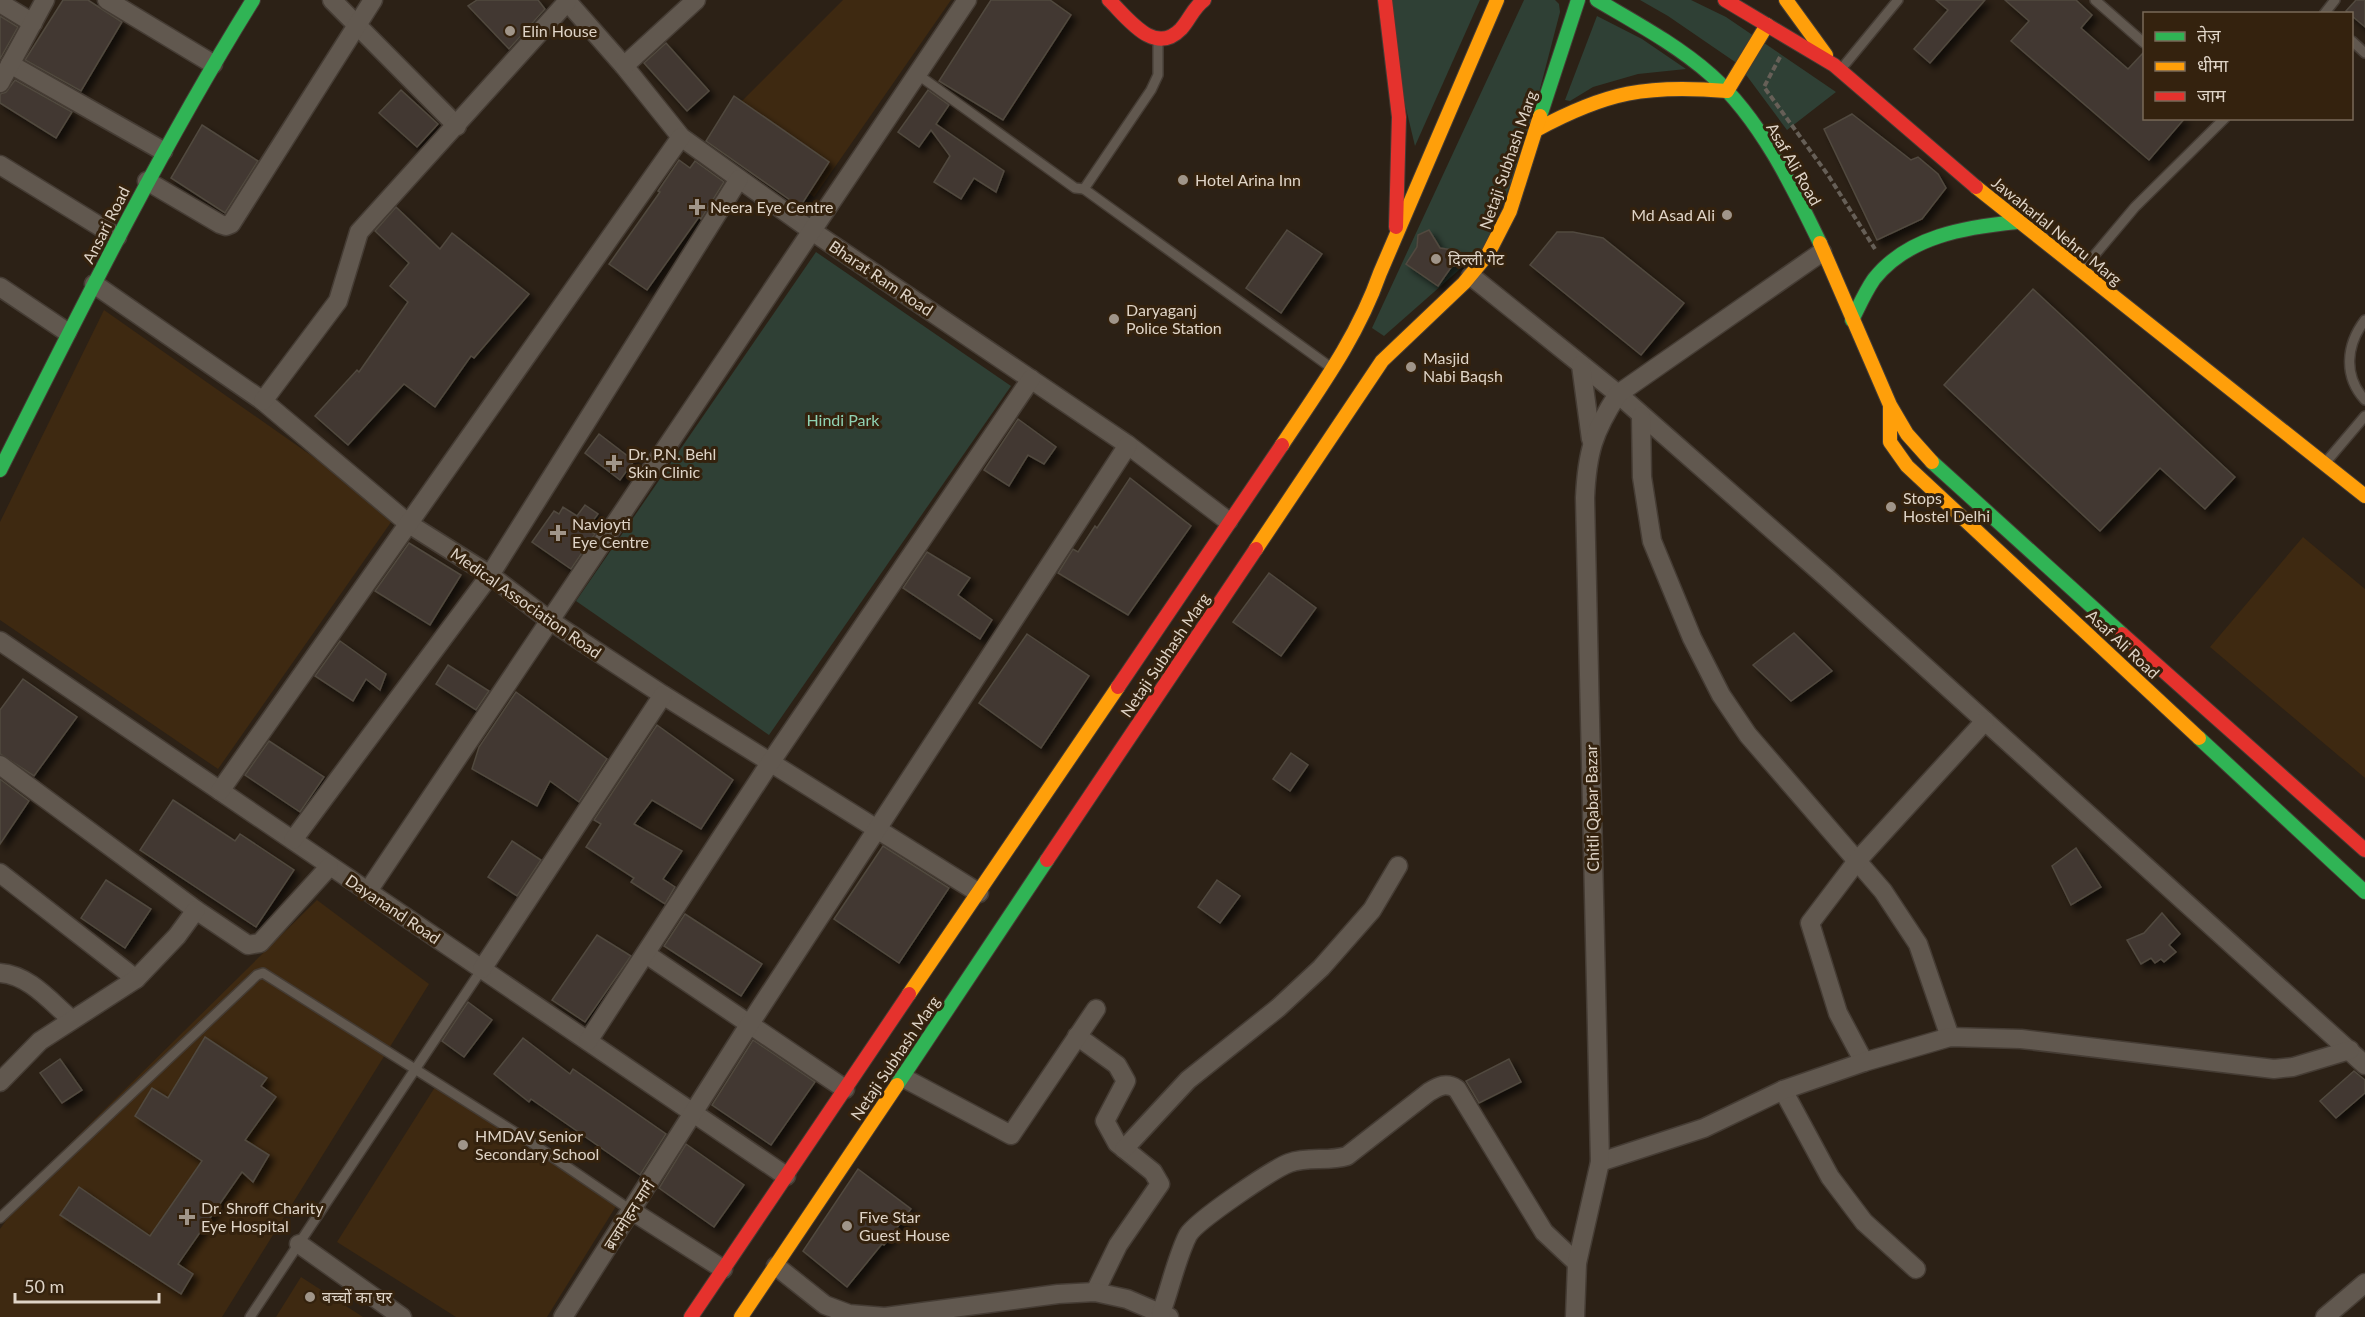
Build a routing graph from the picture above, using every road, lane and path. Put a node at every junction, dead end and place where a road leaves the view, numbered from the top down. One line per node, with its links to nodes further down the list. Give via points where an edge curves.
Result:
1 (45, 0): 22 (street)
2 (107, 0): 31 (street)
3 (253, 0): 31 (main road, Ansari Road)
4 (332, 0): 23 (street)
5 (373, 0): 23 (street)
6 (696, 0): 32 (street)
7 (967, 0): 34 (street)
8 (1109, 0): 26 (main road, via 1130,23)
9 (1385, 0): 48 (main road, via 1399,117)
10 (1497, 0): 48 (main road, Netaji Subhash Marg)
11 (1578, 0): 39 (main road, Netaji Subhash Marg)
12 (1597, 0): 36 (main road, Asaf Ali Road, via 1686,55)
13 (1725, 0): 24 (main road, Jawaharlal Nehru Marg)
14 (1786, 0): 33 (main road)
15 (1898, 0): 33 (lane)
16 (2095, 0): 27 (lane)
17 (2335, 0): 21 (lane)
18 (566, 1): 32 (street, Bharat Ram Road); 38 (street)
19 (0, 3): 22 (street)
20 (1197, 3): 26 (main road, via 1178,32)
21 (2326, 12)
22 (33, 23): 30 (street)
23 (358, 23): 38 (street); 44 (street, via 231,224 220,224)
24 (1767, 25): 25 (main road, Jawaharlal Nehru Marg); 36 (main road)
25 (1790, 39): 33 (main road, Jawaharlal Nehru Marg); 51 (path, via 1764,87 1828,175)
26 (1158, 40): 45 (lane, via 1158,75 1151,90)
27 (2143, 41)
28 (2353, 42): 29 (lane)
29 (2365, 53)
30 (10, 64): 35 (street); 41 (street)
31 (213, 64): 41 (main road, Ansari Road)
32 (624, 66): 40 (street, Bharat Ram Road)
33 (1837, 68): 46 (main road, Jawaharlal Nehru Marg)
34 (917, 74): 45 (lane, via 1075,188); 47 (street)
35 (0, 83)
36 (1726, 91): 39 (main road, via 1677,86 1627,90 1579,106); 50 (main road, Asaf Ali Road, via 1760,136 1796,195)
37 (2223, 120): 52 (lane, via 2135,207)
38 (457, 126): 64 (street, via 359,232 338,301)
39 (1536, 130): 53 (main road, Netaji Subhash Marg, via 1499,238)
40 (681, 137): 43 (street, Bharat Ram Road); 75 (street)
41 (163, 151): 44 (main road, Ansari Road)
42 (0, 165): 49 (street)
43 (739, 179): 47 (street, Bharat Ram Road); 76 (street)
44 (147, 181): 49 (main road, Ansari Road)
45 (1084, 189): 60 (lane)
46 (2018, 222): 51 (main road, via 1970,227 1937,237 1904,250); 52 (main road, Jawaharlal Nehru Marg)
47 (812, 231): 61 (street, Bharat Ram Road); 77 (street)
48 (1395, 236): 60 (main road, Netaji Subhash Marg, via 1366,312)
49 (117, 237): 54 (main road, Ansari Road)
50 (1822, 252): 56 (main road, Asaf Ali Road); 62 (street, Chitli Qabar Bazar)
51 (1886, 267): 56 (main road, via 1876,276)
52 (2080, 272): 71 (main road, Jawaharlal Nehru Marg)
53 (1471, 276): 59 (street); 109 (main road, Netaji Subhash Marg, via 1382,361)
54 (94, 284): 58 (main road, Ansari Road); 64 (street, Medical Association Road)
55 (0, 287): 58 (street)
56 (1852, 320): 65 (main road, Asaf Ali Road)
57 (2365, 320): 63 (lane, via 2355,333 2349,353 2350,374)
58 (67, 332): 68 (main road, Ansari Road)
59 (1581, 364): 62 (street); 69 (street)
60 (1333, 369): 74 (main road, Netaji Subhash Marg)
61 (1031, 379): 70 (street, Bharat Ram Road); 81 (street)
62 (1618, 394): 66 (street); 69 (street, Chitli Qabar Bazar)
63 (2365, 400)
64 (263, 401): 75 (street, Medical Association Road)
65 (1890, 405): 86 (main road, Asaf Ali Road, via 1907,434 1941,472); 92 (main road, Asaf Ali Road, via 1890,442 1907,466)
66 (1641, 416): 80 (street); 87 (street, via 1642,477 1652,541 1692,638 1721,695 1748,735)
67 (2365, 416): 71 (lane)
68 (7, 434): 72 (main road, Ansari Road)
69 (1591, 441): 115 (street, Chitli Qabar Bazar, via 1585,498)
70 (1128, 445): 74 (street, Bharat Ram Road); 84 (street, ब्रजमोहन मार्ग)
71 (2324, 464): 73 (main road, Jawaharlal Nehru Marg)
72 (0, 470)
73 (2365, 496)
74 (1228, 521): 93 (main road, Netaji Subhash Marg)
75 (409, 524): 76 (street, Medical Association Road); 83 (street)
76 (490, 575): 77 (street, Medical Association Road); 85 (street)
77 (549, 620): 79 (street, Medical Association Road); 91 (street)
78 (0, 641): 83 (street, Dayanand Road)
79 (663, 695): 81 (street, Medical Association Road); 96 (street)
80 (1985, 721): 87 (street); 105 (street)
81 (770, 764): 84 (street, Medical Association Road); 95 (street)
82 (0, 765): 94 (street)
83 (220, 790): 85 (street, Dayanand Road)
84 (877, 831): 93 (street, Medical Association Road); 101 (street, ब्रजमोहन मार्ग)
85 (293, 840): 89 (street, Dayanand Road)
86 (2365, 850)
87 (1857, 861): 103 (street, via 1883,891 1918,944); 106 (street, via 1810,923 1838,1013)
88 (1398, 866): 114 (street, via 1372,910 1321,968 1188,1080)
89 (329, 867): 91 (street, Dayanand Road); 94 (street, via 255,946)
90 (0, 873): 98 (street)
91 (368, 891): 96 (street, Dayanand Road)
92 (2365, 891)
93 (979, 893): 111 (main road, Netaji Subhash Marg)
94 (196, 910): 98 (street)
95 (646, 954): 101 (street); 104 (street)
96 (482, 969): 104 (street, Dayanand Road); 108 (lane)
97 (0, 973): 100 (street, via 18,976 31,984)
98 (136, 979): 100 (street)
99 (1096, 1009): 102 (street)
100 (72, 1019): 110 (street, via 40,1041)
101 (749, 1025): 111 (street); 113 (street, ब्रजमोहन मार्ग)
102 (1077, 1036): 109 (street, via 1011,1136); 114 (street, via 1117,1065 1126,1081 1105,1120)
103 (1950, 1037): 105 (street, via 2021,1039 2274,1069); 106 (street)
104 (588, 1041): 113 (street, Dayanand Road)
105 (2350, 1050): 107 (street)
106 (1864, 1062): 112 (street)
107 (2365, 1065)
108 (415, 1070): 117 (lane); 118 (lane, via 270,975 257,975); 119 (lane)
109 (902, 1077): 121 (main road, Netaji Subhash Marg)
110 (0, 1082)
111 (845, 1089): 116 (main road, Netaji Subhash Marg)
112 (1784, 1090): 115 (street, via 1704,1128); 123 (street, via 1830,1177 1864,1222)
113 (694, 1114): 116 (street, Dayanand Road); 117 (street, ब्रजमोहन मार्ग)
114 (1124, 1149): 125 (street, via 1153,1172 1160,1184 1118,1245)
115 (1600, 1162): 120 (street, Chitli Qabar Bazar)
116 (786, 1176): 122 (main road, Netaji Subhash Marg)
117 (632, 1210): 122 (street); 129 (street, ब्रजमोहन मार्ग)
118 (0, 1218)
119 (299, 1244): 127 (lane); 128 (street)
120 (1577, 1263): 126 (street, via 1544,1232 1457,1089 1442,1085 1347,1156 1332,1161 1306,1159 1287,1163 1202,1220 1181,1250); 133 (street, Chitli Qabar Bazar)
121 (776, 1266): 131 (main road, Netaji Subhash Marg); 132 (street, via 825,1305 849,1314)
122 (723, 1269): 130 (main road, Netaji Subhash Marg)
123 (1916, 1269)
124 (2365, 1283): 134 (street)
125 (1095, 1292): 126 (street, via 1127,1299); 132 (street)
126 (1165, 1315)
127 (250, 1317)
128 (402, 1317)
129 (563, 1317)
130 (691, 1317)
131 (741, 1317)
132 (885, 1317)
133 (1575, 1317)
134 (2325, 1317)

